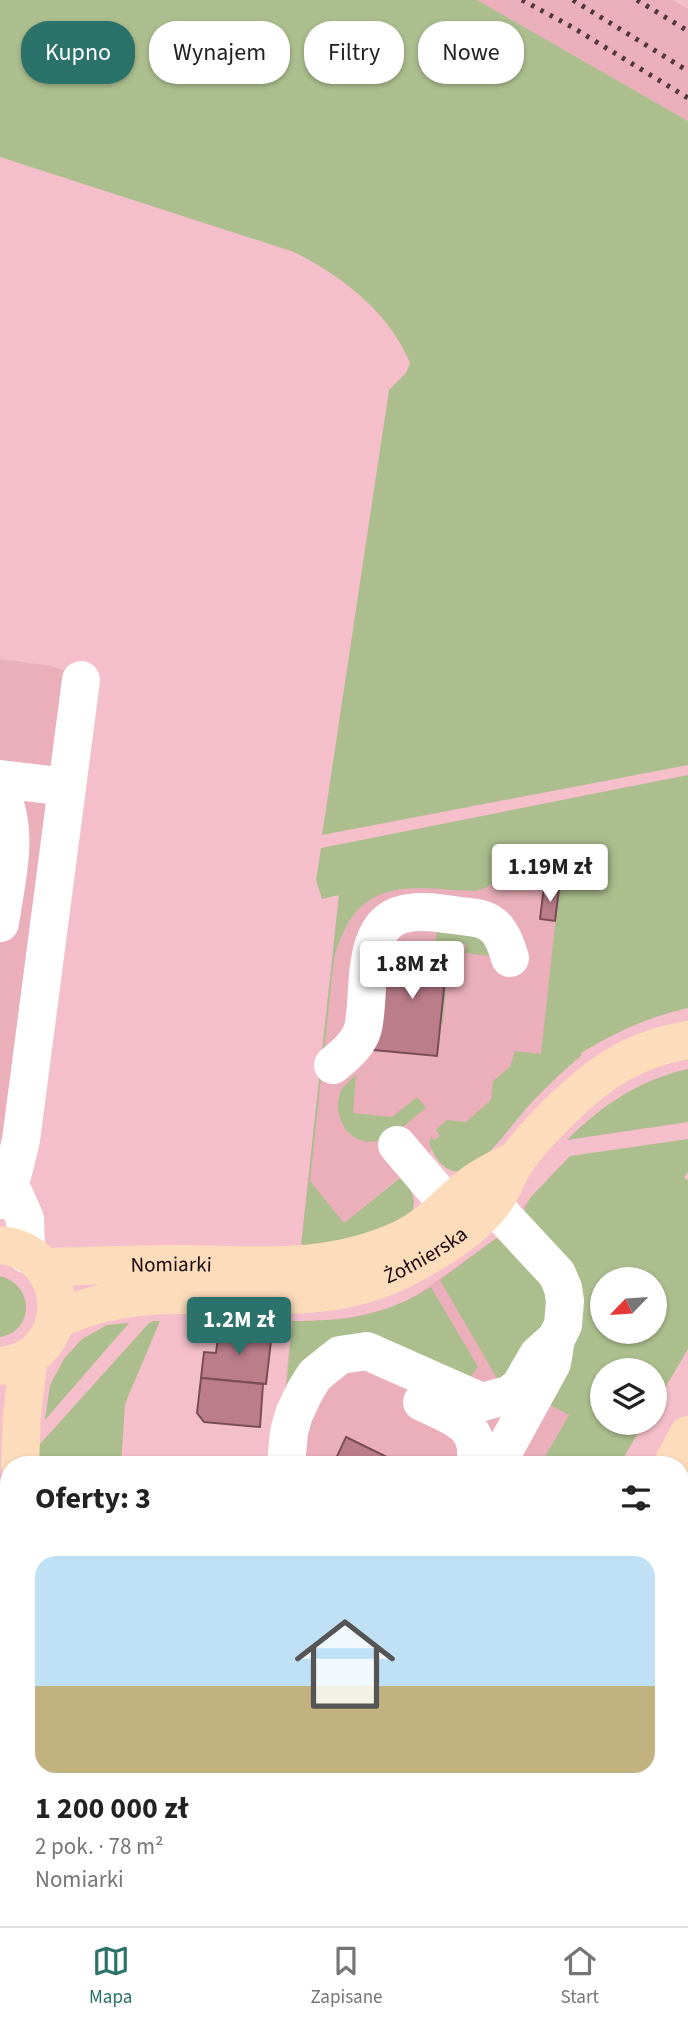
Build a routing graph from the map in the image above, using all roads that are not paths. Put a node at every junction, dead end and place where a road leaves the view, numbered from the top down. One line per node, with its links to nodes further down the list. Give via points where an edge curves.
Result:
1 (81, 680): 3 (lane)
2 (0, 779): 3 (lane)
3 (67, 787): 10 (lane)
4 (0, 792): 5 (lane, via 12,827)
5 (5, 850): 6 (lane)
6 (0, 923)
7 (510, 958): 9 (lane, via 498,929 480,918 415,912 395,917 375,937 363,1030 352,1049)
8 (688, 1040): 12 (main road, Żołnierska, via 643,1051 603,1073)
9 (333, 1065)
10 (10, 1137): 13 (lane)
11 (397, 1145): 15 (lane)
12 (517, 1158): 14 (main road, Żołnierska); 15 (main road, Żołnierska, via 475,1183)
13 (5, 1193): 16 (lane, via 25,1219)
14 (492, 1204): 17 (main road, Żołnierska, via 438,1250 404,1269 368,1283); 19 (lane, via 557,1274 565,1301 563,1325)
15 (449, 1206): 17 (main road, Żołnierska, via 404,1238)
16 (23, 1256): 17 (main road, Nomiarki, via 147,1264); 18 (main road, via 55,1292)
17 (297, 1282): 18 (main road, Nomiarki, via 110,1301)
18 (55, 1321): 20 (main road, via 44,1343)
19 (556, 1339): 21 (lane, via 538,1355 520,1386 509,1395); 28 (lane, via 552,1363)
20 (14, 1362): 23 (main road, via 22,1414)
21 (476, 1401): 24 (lane, via 367,1351 340,1355 315,1375 305,1391 292,1423); 27 (lane, via 488,1413)
22 (688, 1435): 29 (main road)
23 (20, 1456)
24 (287, 1456)
25 (301, 1456): 26 (lane, via 305,1428 323,1388 337,1376 348,1374 363,1375 464,1423 477,1450)
26 (486, 1456)
27 (491, 1456)
28 (493, 1456)
29 (677, 1456)

